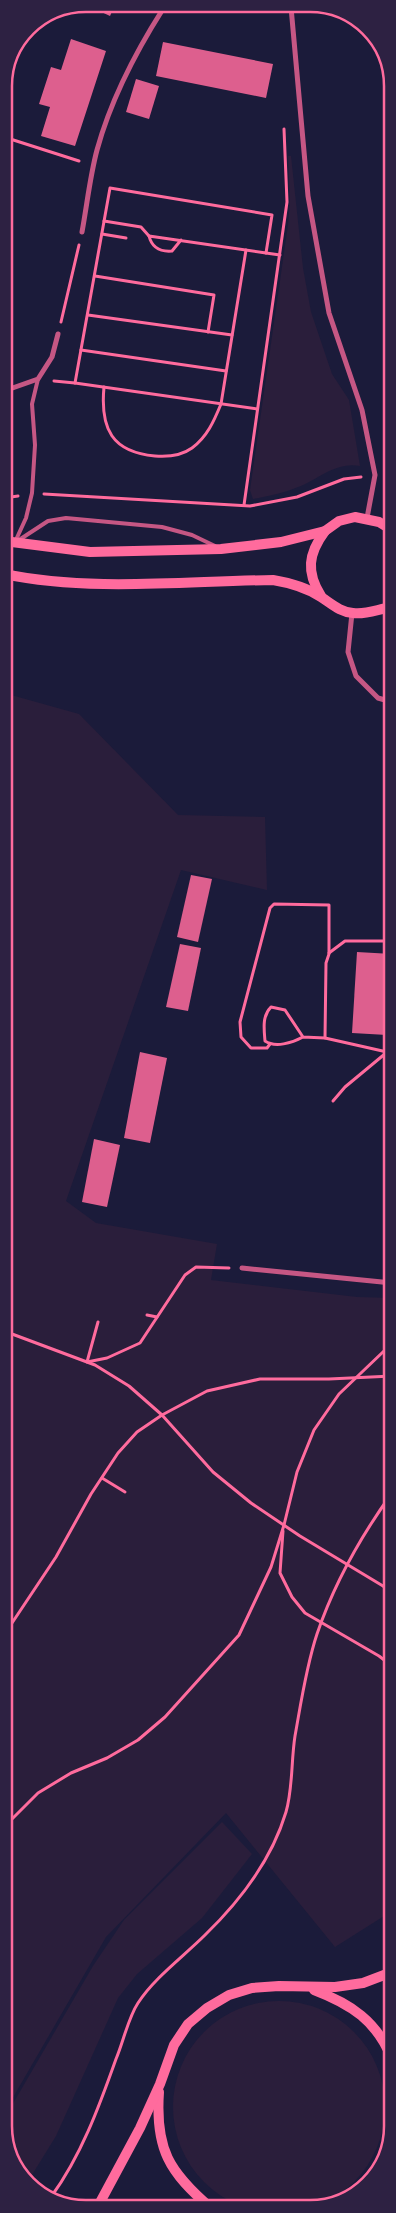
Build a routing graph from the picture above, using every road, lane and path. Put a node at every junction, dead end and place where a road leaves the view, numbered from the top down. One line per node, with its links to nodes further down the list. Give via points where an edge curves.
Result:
1 (160, 13): 5 (street, via 113,101)
2 (292, 13): 28 (street, via 307,186 329,313 362,410)
3 (284, 128): 14 (path, via 287,202)
4 (13, 140): 5 (path)
5 (94, 166): 7 (street)
6 (104, 221): 8 (path); 9 (path, via 141,227); 13 (path, via 110,188 272,215)
7 (82, 232): 18 (path)
8 (102, 234): 10 (path); 15 (path)
9 (149, 236): 11 (path); 11 (path, via 150,242 164,252 172,251)
10 (126, 238)
11 (181, 240): 12 (path)
12 (246, 250): 13 (path); 19 (path)
13 (266, 253): 14 (path)
14 (280, 255): 27 (path)
15 (94, 276): 16 (path); 17 (path, via 214,295)
16 (88, 315): 17 (path); 20 (path)
17 (208, 332): 19 (path)
18 (58, 334): 22 (street, via 52,357)
19 (232, 335): 21 (path)
20 (81, 350): 21 (path); 23 (path)
21 (226, 371): 26 (path)
22 (38, 379): 23 (path); 25 (street); 29 (lane, via 32,404 35,445)
23 (75, 383): 24 (path)
24 (104, 387): 26 (path); 26 (path, via 103,414 115,441 135,453 152,456 179,455 191,449 212,425)
25 (13, 388)
26 (221, 404): 27 (path)
27 (258, 409): 32 (path)
28 (375, 475): 32 (path, via 344,479 297,497); 33 (street)
29 (32, 493): 30 (path); 36 (lane, via 26,518)
30 (80, 496): 31 (path); 32 (path)
31 (80, 502)
32 (244, 505)
33 (367, 518): 34 (main road); 35 (main road, via 339,521)
34 (384, 525)
35 (325, 531): 39 (main road, via 281,542); 41 (main road, via 315,544 310,567)
36 (13, 536)
37 (13, 540): 39 (lane, via 48,521 66,518 162,527 192,535)
38 (13, 542): 39 (main road, via 90,552)
39 (221, 549)
40 (13, 575): 41 (main road, via 53,582 123,584 273,580 291,583)
41 (322, 598): 43 (main road, via 336,608)
42 (384, 609): 43 (main road)
43 (352, 613): 44 (street, via 348,652 356,676 378,698)
44 (384, 700)
45 (384, 941): 46 (path, via 344,941)
46 (329, 954): 48 (path, via 326,963); 49 (path, via 328,905 274,904 270,908 240,1022 241,1037 251,1048 267,1048)
47 (303, 1037): 48 (path); 49 (path, via 285,1044); 49 (path, via 285,1010 271,1007 265,1016 264,1028 265,1040)
48 (325, 1038): 50 (path)
49 (270, 1044)
50 (384, 1051)
51 (384, 1054): 52 (path)
52 (333, 1100)
53 (242, 1268): 54 (street); 56 (path, via 196,1267 185,1275)
54 (384, 1282)
55 (147, 1315): 56 (path)
56 (157, 1317): 60 (path, via 140,1343 107,1358)
57 (98, 1322): 60 (path)
58 (13, 1334): 60 (path)
59 (384, 1351): 62 (path)
60 (87, 1362): 63 (path, via 129,1386)
61 (384, 1376): 62 (path)
62 (354, 1378): 63 (path, via 260,1379 207,1391); 67 (path, via 314,1430 297,1472)
63 (162, 1415): 64 (path, via 137,1432); 67 (path, via 213,1472)
64 (102, 1478): 65 (path); 70 (path, via 56,1557)
65 (125, 1492)
66 (384, 1504): 68 (path)
67 (284, 1525): 68 (path); 71 (path, via 280,1573 292,1597 305,1613); 73 (path, via 270,1567 240,1635 165,1717 138,1740 38,1793)
68 (348, 1565): 69 (path); 71 (path)
69 (384, 1587)
70 (13, 1622)
71 (322, 1622): 72 (path); 78 (path, via 306,1676 286,1811 269,1855 207,1934 168,1969 137,2004 87,2135)
72 (384, 1661)
73 (13, 1817)
74 (384, 1975): 75 (main road, via 362,1983)
75 (306, 1988): 76 (main road, via 352,2006); 77 (main road, via 252,1988 229,1995 207,2008 188,2024 174,2045)
76 (384, 2041)
77 (160, 2084): 79 (main road); 80 (main road, via 158,2112 165,2154 173,2170)
78 (54, 2193)
79 (101, 2200)
80 (202, 2200)

